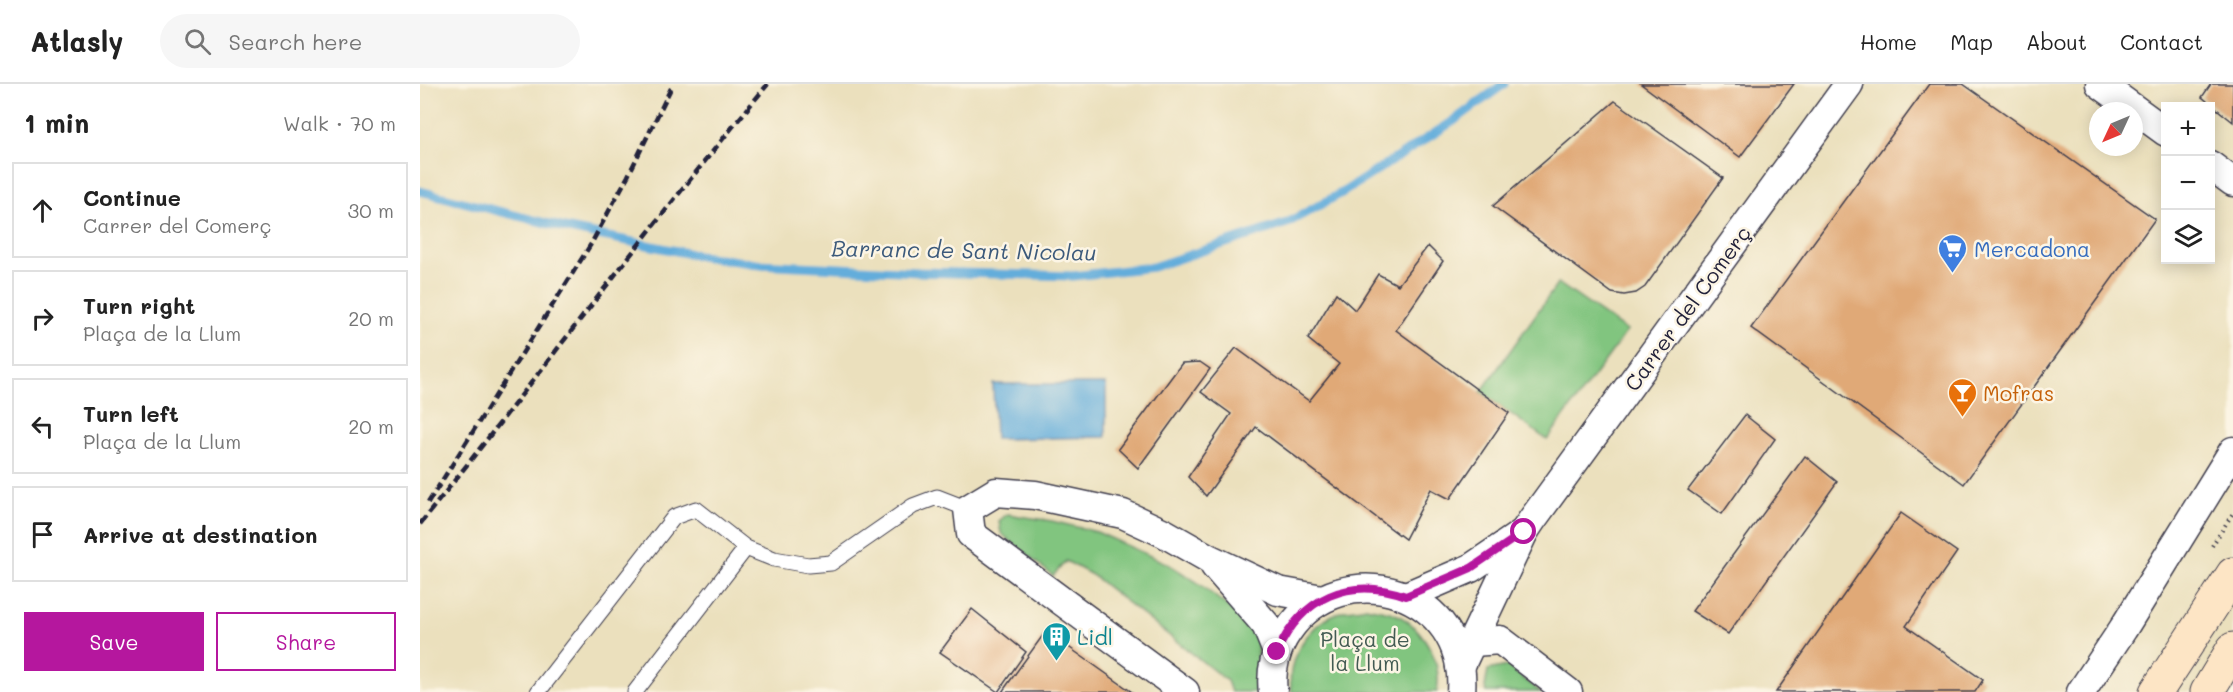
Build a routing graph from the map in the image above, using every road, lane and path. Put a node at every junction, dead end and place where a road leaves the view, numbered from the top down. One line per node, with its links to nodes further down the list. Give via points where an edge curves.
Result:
1 (1849, 84): 8 (street, Carrer del Comerç)
2 (2100, 84): 3 (street)
3 (2161, 128)
4 (2215, 168): 5 (street)
5 (2233, 182)
6 (2233, 451): 23 (street)
7 (968, 509): 9 (lane, via 937,497 913,506 831,563 808,566 774,560); 10 (street, via 996,492 1084,504 1123,514); 20 (street, via 971,534)
8 (1524, 532): 12 (street, Carrer del Comerç, via 1471,568); 14 (street, Carrer del Comerç)
9 (746, 548): 18 (lane, via 696,509 674,517); 19 (lane)
10 (1208, 558): 13 (street, via 1278,591); 16 (street, via 1266,625)
11 (2233, 574): 24 (main road)
12 (1406, 596): 13 (street, via 1389,590 1354,588); 17 (street, via 1422,605 1447,632 1455,649)
13 (1322, 599): 16 (street, via 1294,621)
14 (1473, 642): 17 (street, Carrer del Comerç); 22 (street, via 1500,640)
15 (2233, 649): 25 (main road)
16 (1277, 652): 21 (street)
17 (1460, 679)
18 (538, 692)
19 (634, 692)
20 (1185, 692)
21 (1273, 692)
22 (1568, 692)
23 (2081, 692)
24 (2156, 692)
25 (2206, 692)

